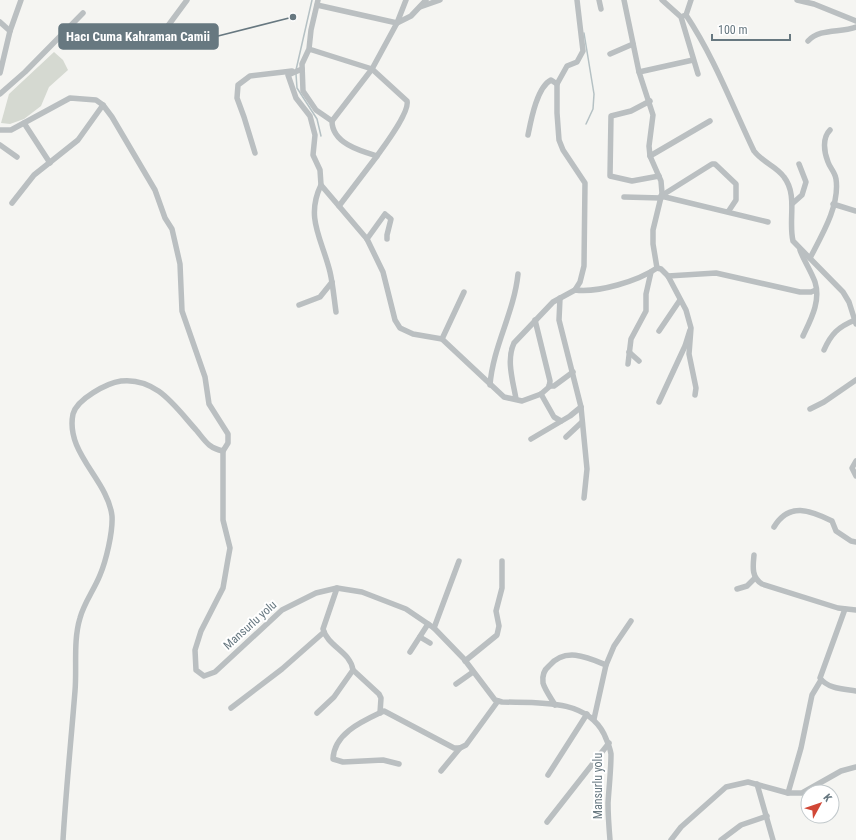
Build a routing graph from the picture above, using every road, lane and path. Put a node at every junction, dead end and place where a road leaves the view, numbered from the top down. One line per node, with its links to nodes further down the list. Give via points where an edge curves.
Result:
1 (21, 0): 21 (street)
2 (187, 0): 23 (street)
3 (406, 0): 19 (street)
4 (426, 0): 13 (street)
5 (440, 0): 13 (street)
6 (577, 0): 33 (street, via 583,52 577,62 567,66)
7 (599, 0): 14 (street)
8 (624, 0): 24 (street)
9 (662, 0): 16 (street)
10 (691, 0): 16 (street)
11 (797, 0): 17 (street)
12 (318, 3): 19 (street); 25 (street)
13 (420, 7): 19 (street)
14 (601, 9)
15 (83, 13): 34 (street, via 30,68)
16 (683, 16): 27 (street); 54 (street, via 695,29 725,84 754,151 760,159 784,177)
17 (856, 21)
18 (0, 22): 21 (street)
19 (397, 24): 29 (street)
20 (856, 27): 22 (street, via 819,33)
21 (10, 31): 30 (street)
22 (808, 41)
23 (156, 42)
24 (633, 44): 26 (street); 31 (street)
25 (309, 48): 28 (street); 29 (street)
26 (610, 54)
27 (693, 60): 31 (street); 32 (street)
28 (299, 70): 37 (street, via 303,91 316,110); 44 (street, via 250,76 238,85 237,98); 51 (street, via 288,75 296,98 310,116 315,135 314,155 320,170)
29 (372, 70): 37 (street); 45 (street, via 408,104)
30 (0, 72)
31 (640, 72): 35 (street)
32 (698, 74)
33 (557, 84): 42 (street, via 551,80 547,82 537,101); 70 (street, via 559,140 585,183 585,261 580,282)
34 (0, 94)
35 (650, 101): 46 (street, via 653,115); 50 (street, via 631,111 611,116 610,176 632,181)
36 (103, 105): 39 (street, via 96,100 70,98); 48 (street, via 78,140); 101 (street, via 155,190 172,229 180,264 182,311 205,378 209,404 228,434 228,443)
37 (332, 121): 45 (street, via 332,126 342,141)
38 (710, 121): 46 (street)
39 (24, 123): 40 (street, via 11,130); 48 (street)
40 (0, 130)
41 (830, 130): 56 (street, via 824,140 828,161 836,176 837,187)
42 (528, 135)
43 (0, 145): 47 (street)
44 (255, 153)
45 (377, 156): 57 (street)
46 (650, 156): 50 (street)
47 (17, 157)
48 (50, 163): 55 (street, via 34,175)
49 (799, 164): 54 (street, via 806,182 802,195)
50 (658, 176): 52 (street, via 661,181)
51 (321, 185): 57 (street); 69 (street, via 315,197 314,213)
52 (661, 197): 53 (street); 59 (street); 59 (street, via 714,164 736,184 736,200); 65 (street, via 653,230)
53 (624, 198)
54 (792, 202): 63 (street, via 791,231 794,241)
55 (12, 203)
56 (833, 204): 58 (street); 64 (street)
57 (339, 206): 61 (street)
58 (856, 211)
59 (728, 212): 60 (street)
60 (768, 222)
61 (367, 239): 62 (street, via 385,214 391,219); 82 (street, via 383,272 395,320 400,328 413,334)
62 (387, 239)
63 (800, 248): 64 (street); 71 (street)
64 (810, 258): 78 (street, via 843,292)
65 (657, 268): 66 (street); 68 (street)
66 (651, 272): 70 (street, via 599,289); 84 (street, via 646,294 646,311 631,339)
67 (518, 274): 89 (street, via 510,316 492,365)
68 (668, 276): 71 (street, via 716,273 800,292); 74 (street)
69 (332, 282): 75 (street, via 320,297); 76 (street)
70 (575, 290): 73 (street)
71 (816, 290): 81 (street, via 815,311)
72 (464, 292): 82 (street)
73 (560, 298): 77 (street); 87 (street, via 559,320)
74 (680, 300): 79 (street); 80 (street)
75 (299, 305)
76 (336, 312)
77 (535, 320): 90 (street, via 550,376); 93 (street, via 519,336 511,350 510,360)
78 (856, 322): 83 (street, via 838,329 830,336)
79 (691, 328): 92 (street, via 689,354 696,388); 94 (street)
80 (659, 332)
81 (803, 336)
82 (442, 339): 89 (street)
83 (824, 350)
84 (629, 352): 85 (street); 86 (street)
85 (639, 361)
86 (628, 364)
87 (573, 372): 90 (street, via 554,386); 95 (street)
88 (856, 380): 96 (street)
89 (490, 385): 93 (street, via 504,397)
90 (549, 386): 91 (street)
91 (542, 394): 93 (street, via 522,400); 97 (street, via 554,417)
92 (695, 395)
93 (516, 399)
94 (659, 402)
95 (581, 407): 97 (street); 98 (street)
96 (810, 409)
97 (561, 421): 100 (street)
98 (582, 422): 99 (street); 104 (street, via 587,469)
99 (566, 437)
100 (531, 439)
101 (224, 451): 111 (street, Mansurlu yolu, via 223,514 230,548 223,588 201,631 195,650 196,670 204,676 215,672 282,610 316,593); 146 (street, via 212,448 170,401 156,388 144,382 121,381 100,389 84,399 73,413 73,430 77,446 104,491 112,516 101,574 80,619)
102 (856, 461): 103 (street, via 852,468)
103 (856, 476)
104 (584, 498)
105 (774, 527): 106 (street, via 779,518 787,512 813,512 832,521 836,531)
106 (856, 542)
107 (754, 555): 110 (street)
108 (459, 561): 117 (street)
109 (502, 561): 122 (street, via 502,588 496,611 499,631 494,639)
110 (754, 578): 112 (street, via 747,586); 113 (street, via 762,584)
111 (337, 588): 116 (street, Mansurlu yolu, via 362,592 406,609); 118 (street, via 323,627)
112 (737, 589)
113 (845, 609): 114 (street); 126 (street, via 820,675)
114 (856, 610)
115 (631, 621): 123 (street, via 614,646)
116 (428, 624): 117 (street, Mansurlu yolu); 119 (street)
117 (434, 628): 122 (street, Mansurlu yolu)
118 (324, 632): 124 (street, via 348,657); 131 (street, via 282,669)
119 (420, 636): 120 (street); 121 (street)
120 (430, 643)
121 (410, 652)
122 (465, 661): 125 (street, Mansurlu yolu)
123 (606, 665): 130 (street, via 584,656 570,654 554,661 544,671 543,676 545,688); 135 (street)
124 (353, 670): 132 (street, via 334,697); 133 (street, via 379,694)
125 (473, 672): 127 (street); 129 (street, Mansurlu yolu, via 491,696)
126 (821, 680): 128 (street, via 834,687); 143 (street, via 812,695)
127 (456, 684)
128 (856, 691)
129 (498, 701): 130 (street, Mansurlu yolu); 137 (street, via 466,745)
130 (555, 704): 134 (street, Mansurlu yolu)
131 (230, 708)
132 (317, 713)
133 (380, 713): 137 (street, via 384,711 454,748); 138 (street, via 353,726 334,749 333,759 342,762 382,760)
134 (587, 714): 135 (street, Mansurlu yolu); 141 (street)
135 (594, 719): 136 (street, Mansurlu yolu)
136 (609, 743): 145 (street); 147 (street, Mansurlu yolu)
137 (460, 748): 140 (street)
138 (398, 764)
139 (856, 767): 143 (street, via 841,771 802,793)
140 (441, 771)
141 (548, 775)
142 (757, 784): 143 (street); 144 (street); 148 (street, via 748,782 726,787 681,827)
143 (788, 793)
144 (767, 816): 149 (street, via 741,825); 150 (street)
145 (547, 822)
146 (63, 840)
147 (610, 840)
148 (671, 840)
149 (721, 840)
150 (773, 840)

